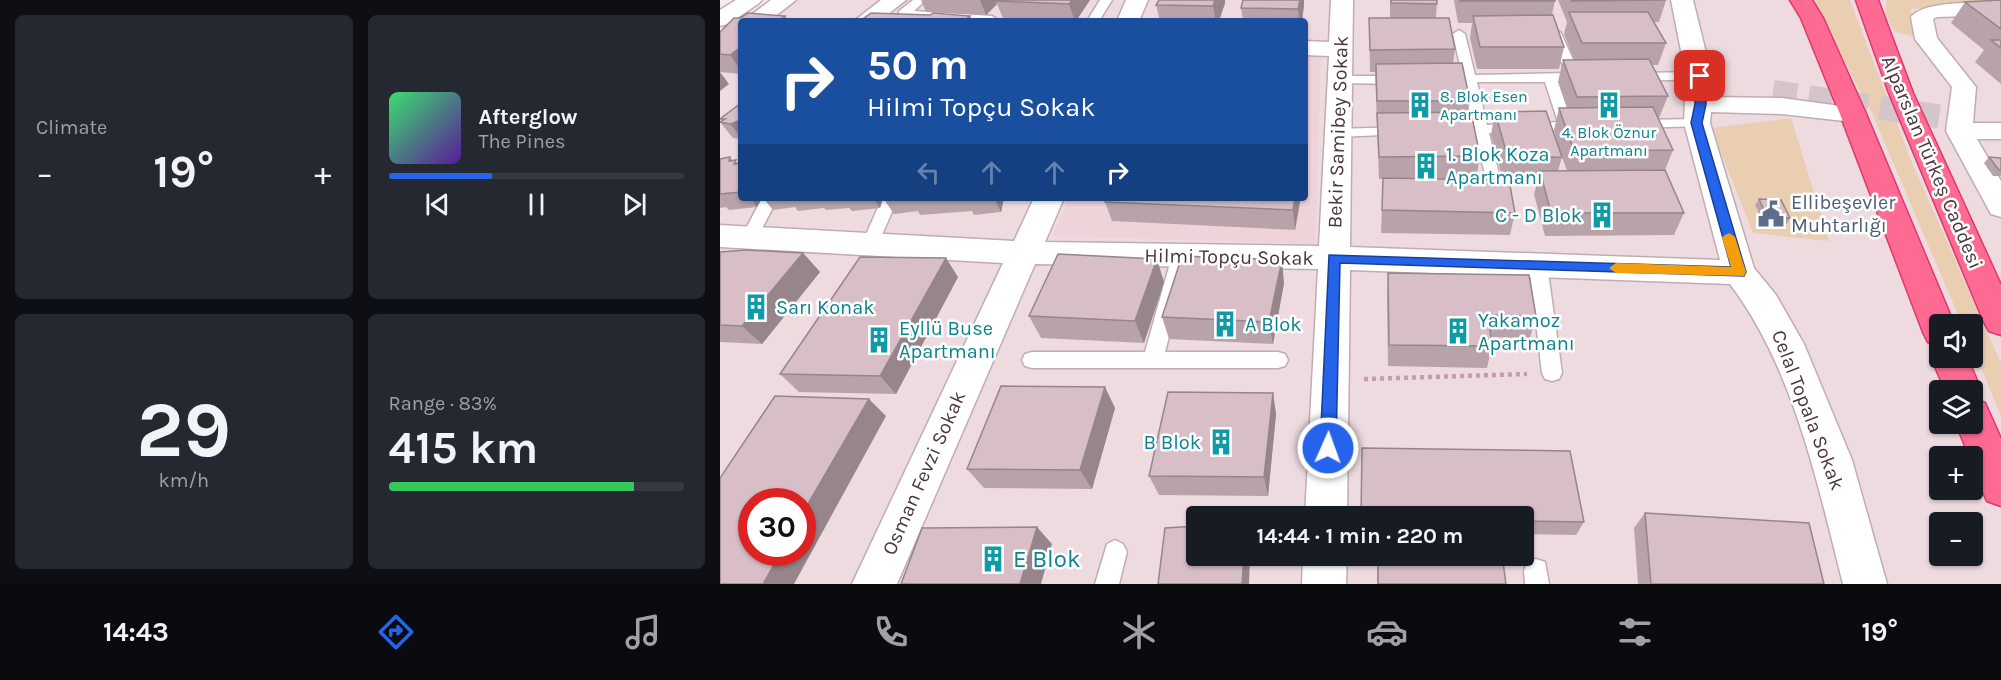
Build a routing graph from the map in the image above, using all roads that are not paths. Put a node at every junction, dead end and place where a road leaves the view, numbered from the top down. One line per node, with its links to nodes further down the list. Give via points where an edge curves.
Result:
1 (751, 0): 17 (street)
2 (785, 0): 12 (street)
3 (895, 0): 13 (street)
4 (920, 0): 14 (lane, via 903,14)
5 (1106, 0): 15 (lane)
6 (1137, 0): 16 (street)
7 (1342, 0): 21 (street, Bekir Samibey Sokak)
8 (1682, 0): 29 (street, Celal Topala Sokak)
9 (1801, 0): 30 (highway)
10 (1867, 0): 54 (highway, Alparslan Türkeş Caddesi, via 1901,93)
11 (2001, 9): 35 (street, via 1932,11 1922,16 1926,39 1965,87)
12 (758, 18)
13 (870, 18)
14 (997, 18)
15 (1095, 18)
16 (1129, 18)
17 (729, 29)
18 (1555, 33): 22 (lane)
19 (1459, 34): 26 (lane)
20 (1308, 48): 21 (street)
21 (1341, 49): 27 (street, Bekir Samibey Sokak)
22 (1574, 77): 23 (lane); 25 (lane)
23 (1597, 77)
24 (1620, 77): 29 (lane)
25 (1550, 78): 26 (lane); 33 (lane)
26 (1469, 79): 27 (lane); 36 (lane)
27 (1340, 80): 40 (street, Bekir Samibey Sokak)
28 (1773, 92): 29 (street)
29 (1710, 93): 30 (street); 32 (lane); 52 (street, Celal Topala Sokak)
30 (1853, 114): 53 (highway)
31 (2001, 122): 35 (street)
32 (1625, 125)
33 (1566, 126): 34 (lane); 36 (lane, via 1548,133)
34 (1590, 126)
35 (1965, 126): 39 (street); 45 (street)
36 (1480, 129): 37 (lane); 41 (lane)
37 (1433, 130)
38 (1409, 131): 40 (lane)
39 (2001, 131)
40 (1338, 133): 50 (street, Bekir Samibey Sokak)
41 (1491, 174)
42 (767, 201): 46 (lane)
43 (889, 201): 47 (lane)
44 (1048, 201): 48 (street, Osman Fevzi Sokak)
45 (2001, 207)
46 (734, 237): 47 (street, Hilmi Topçu Sokak)
47 (870, 244): 48 (street, Hilmi Topçu Sokak)
48 (1024, 253): 49 (street, Hilmi Topçu Sokak); 64 (street, Osman Fevzi Sokak)
49 (1181, 256): 50 (street, Hilmi Topçu Sokak); 56 (lane)
50 (1334, 258): 51 (street, Hilmi Topçu Sokak); 61 (street, Bekir Samibey Sokak)
51 (1538, 266): 52 (street, Hilmi Topçu Sokak); 58 (lane)
52 (1739, 272): 67 (street, Celal Topala Sokak, via 1764,304 1786,344 1832,460)
53 (1933, 314)
54 (2001, 322)
55 (1032, 360): 56 (lane)
56 (1153, 360): 57 (lane)
57 (1278, 360)
58 (1552, 373)
59 (1980, 434): 60 (highway)
60 (2001, 487)
61 (1326, 506)
62 (1115, 552): 65 (lane)
63 (1325, 566): 66 (street)
64 (874, 584)
65 (1107, 584)
66 (1324, 584)
67 (1865, 584)

